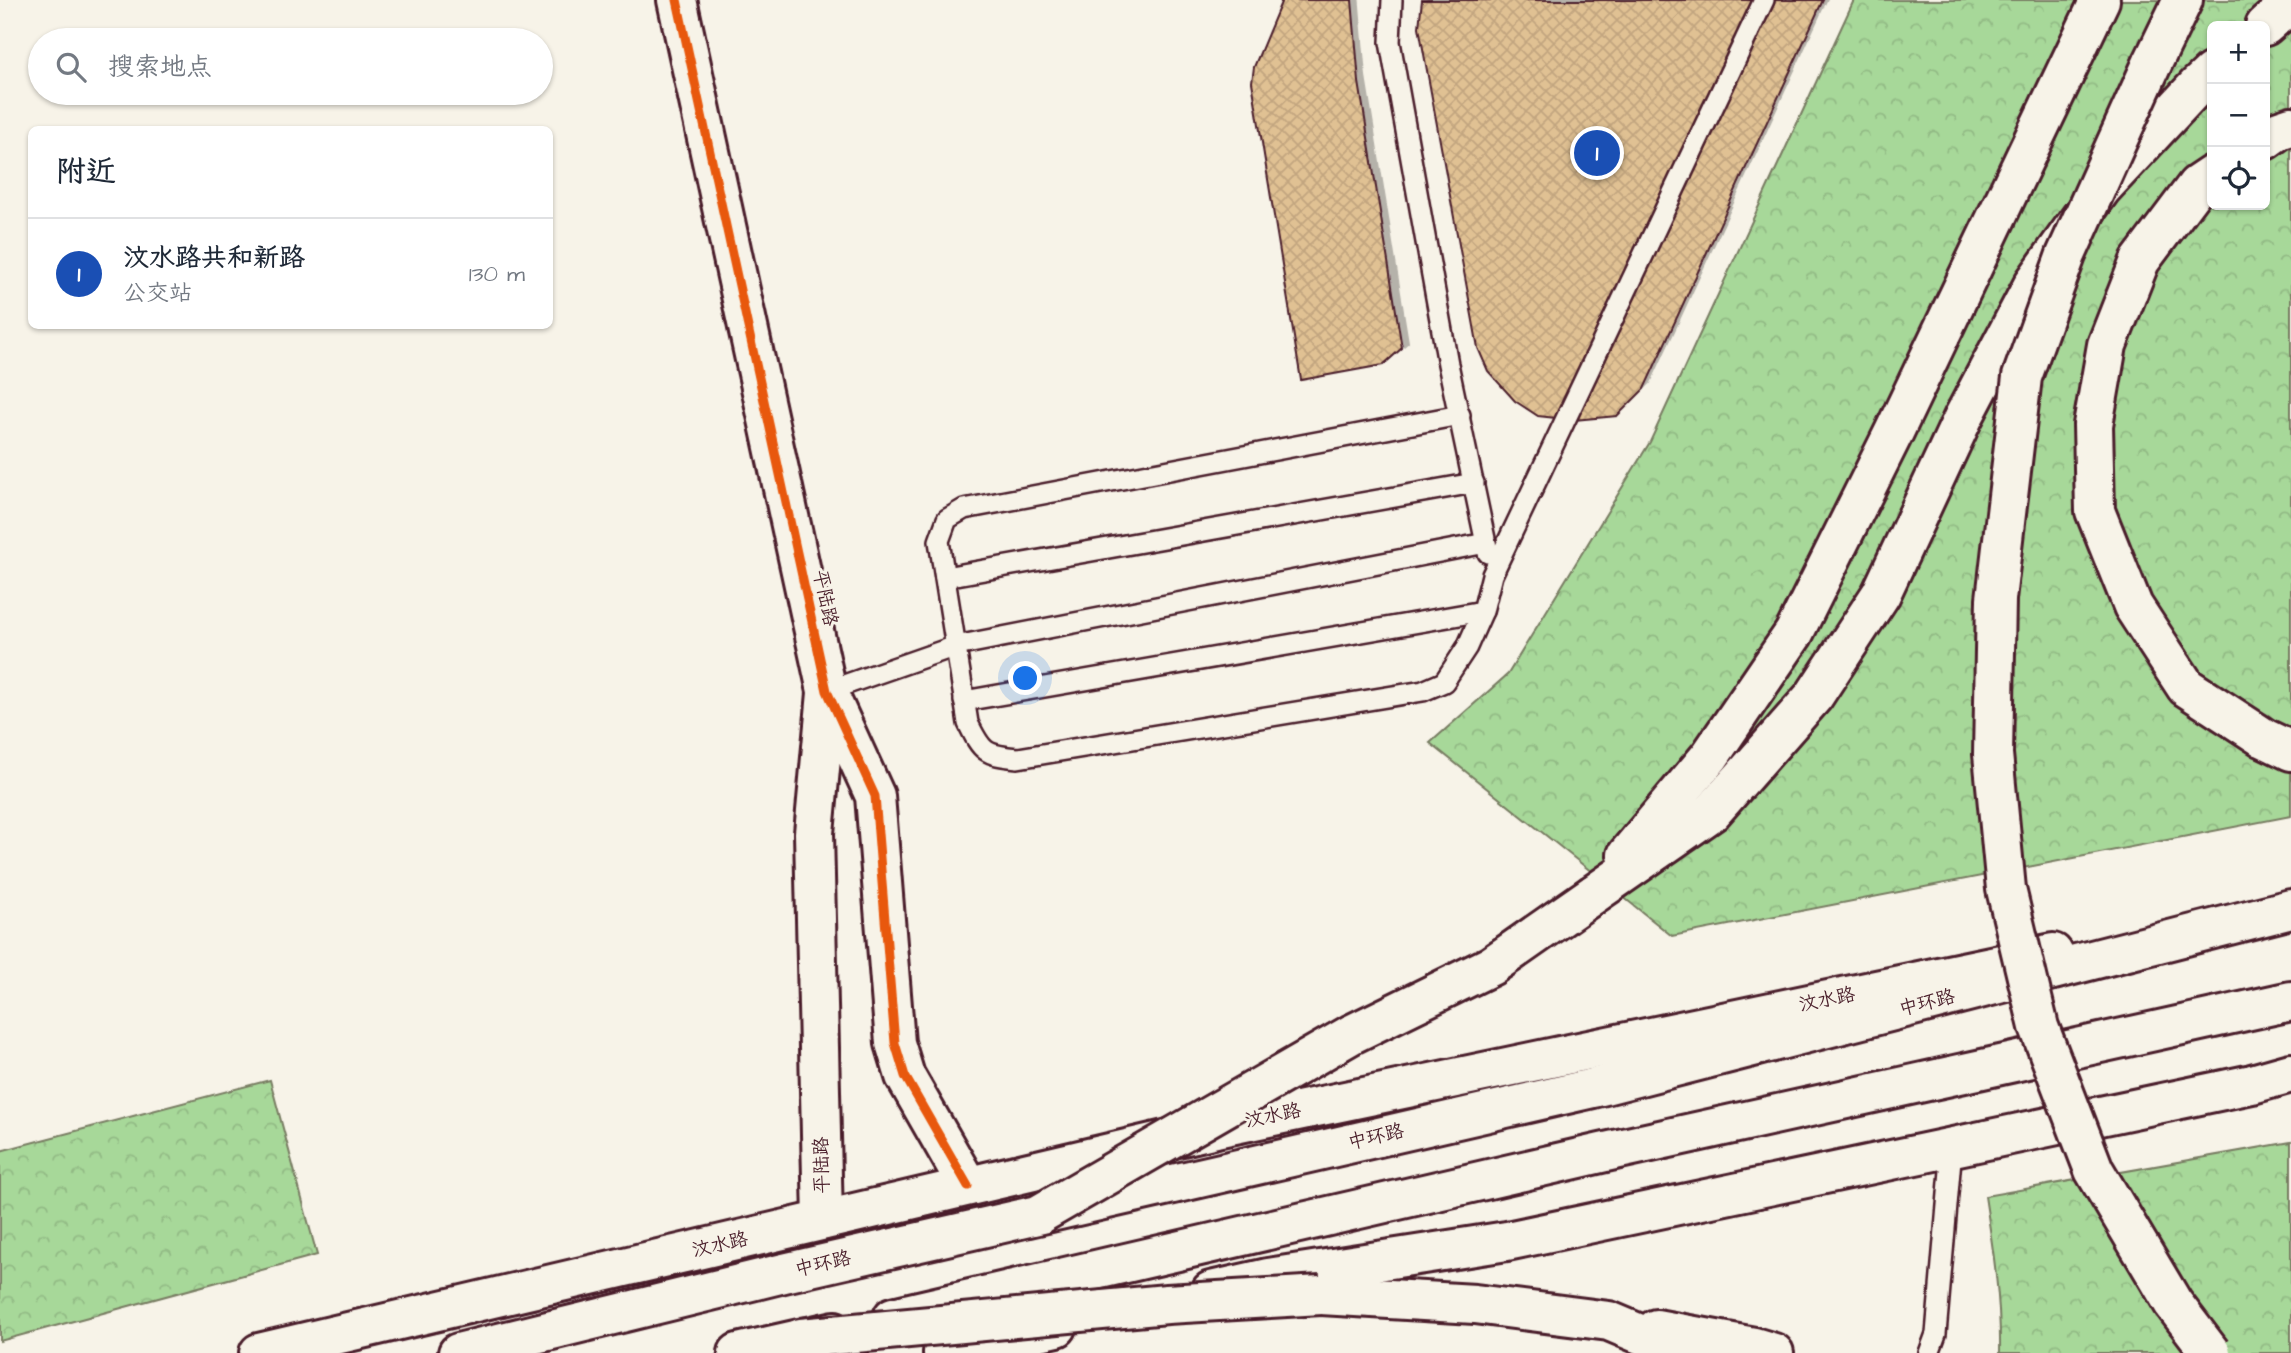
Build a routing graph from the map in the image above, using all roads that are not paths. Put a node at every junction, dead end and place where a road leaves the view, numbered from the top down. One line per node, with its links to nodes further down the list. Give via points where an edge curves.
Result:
1 (677, 0): 19 (main road, 平陆路)
2 (1392, 0): 12 (lane, via 1390,42)
3 (1764, 0): 15 (lane)
4 (2100, 0): 22 (main road, via 1794,633 1710,756)
5 (2183, 0): 40 (main road, bridge, via 2066,255 2022,377 1996,598 1993,754 2006,889 2039,1027 2094,1171 2173,1303)
6 (2291, 3): 7 (main road)
7 (2270, 22)
8 (2207, 77): 22 (main road, bridge, via 2102,188 2034,283 1963,418 1881,594 1814,696 1712,811)
9 (2291, 126): 10 (main road)
10 (2270, 136)
11 (2207, 178): 21 (main road, via 2197,185 2140,261 2106,345 2093,425 2095,511 2133,606 2186,687)
12 (1460, 415): 13 (lane); 16 (lane, via 964,509 947,519 939,541)
13 (1474, 483): 14 (lane); 16 (lane)
14 (1486, 543): 15 (lane); 18 (lane)
15 (1492, 575): 17 (lane)
16 (945, 578): 18 (lane)
17 (1483, 611): 20 (lane); 20 (lane, via 1444,682 1423,691 1018,758 996,755 978,745)
18 (956, 646): 19 (lane); 20 (lane)
19 (827, 691): 28 (main road, 平陆路, via 875,796 895,1043 905,1076); 30 (main road, 平陆路, via 814,833)
20 (964, 701)
21 (2291, 751)
22 (1594, 894): 29 (main road, bridge, via 1491,966 1352,1034)
23 (2291, 903): 28 (main road, 汶水路, via 1229,1125)
24 (2291, 909): 29 (main road, 中环路, bridge, via 1592,1088)
25 (2291, 1001): 32 (main road, bridge, via 1601,1153)
26 (2291, 1073): 27 (main road)
27 (1952, 1147): 36 (main road, via 1507,1241 1268,1278); 39 (lane, via 1936,1334)
28 (968, 1186): 30 (main road, 汶水路)
29 (1040, 1214): 34 (main road, 中环路)
30 (823, 1220): 33 (main road, 汶水路)
31 (1609, 1321): 32 (main road, bridge, via 1475,1304 1321,1295 1167,1304); 37 (main road); 38 (main road)
32 (801, 1338): 35 (main road)
33 (259, 1353)
34 (458, 1353)
35 (737, 1353)
36 (943, 1353)
37 (1685, 1353)
38 (1774, 1353)
39 (1929, 1353)
40 (2211, 1353)

